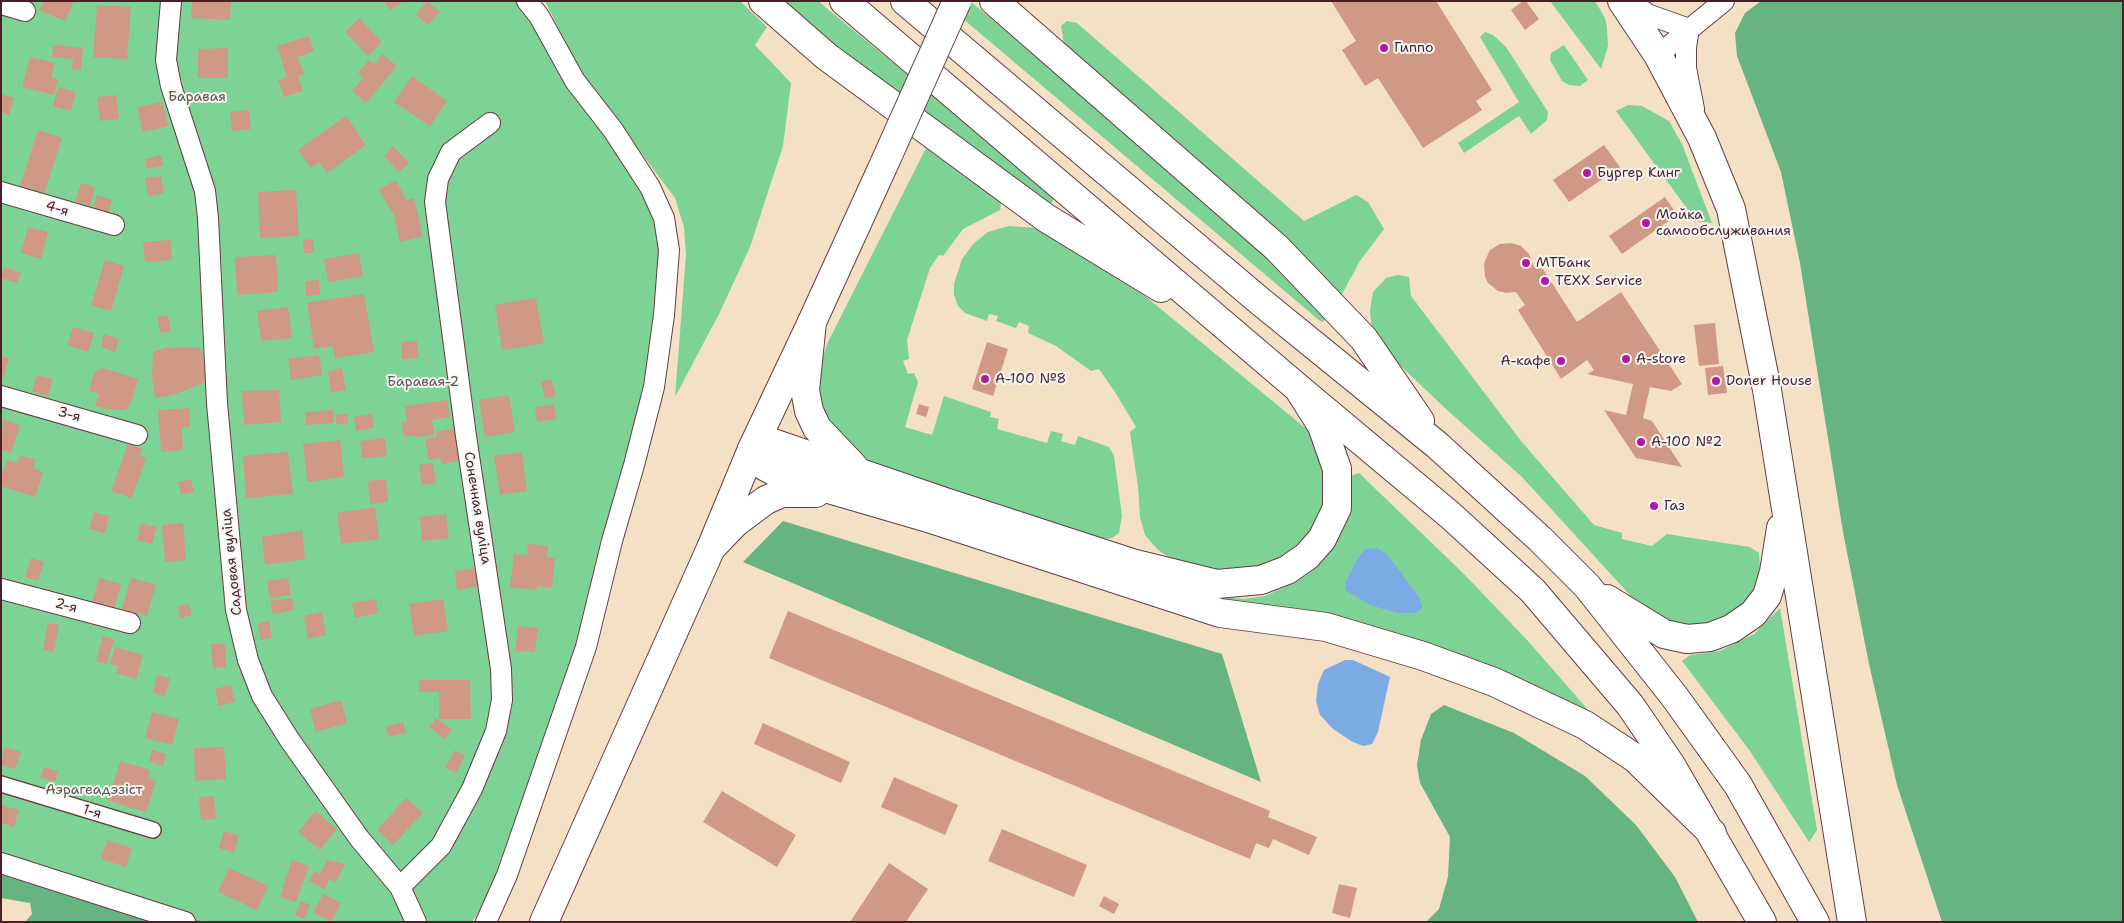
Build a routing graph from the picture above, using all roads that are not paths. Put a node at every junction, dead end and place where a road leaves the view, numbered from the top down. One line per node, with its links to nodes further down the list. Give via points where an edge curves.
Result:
1 (171, 1): 36 (street, Садовая вуліца, via 166,60 171,86 205,191 218,423 236,610 248,660 262,696 289,739 360,838)
2 (527, 1): 39 (street, via 539,16 575,81 613,130 650,187 664,218 669,250 654,387 586,647 507,875)
3 (763, 1): 19 (main road, via 826,56 1046,218)
4 (844, 1): 19 (main road)
5 (905, 1): 24 (main road, via 1261,302)
6 (958, 1): 20 (main road, bridge)
7 (994, 1): 24 (main road, via 1277,248 1364,339)
8 (1622, 1): 14 (main road)
9 (1631, 1): 13 (street, via 1647,14)
10 (1724, 1): 13 (street)
11 (1, 4): 12 (street)
12 (25, 11)
13 (1689, 29): 14 (street); 16 (street, via 1686,68)
14 (1658, 55): 16 (main road)
15 (490, 123): 36 (street, Сонечная вуліца, via 451,152 438,179 435,202 501,669 502,700 496,732 472,789 441,846)
16 (1702, 138): 27 (main road, via 1731,209 1767,390)
17 (1, 192): 18 (street, 4-я)
18 (114, 226)
19 (1220, 321): 21 (main road)
20 (812, 322): 25 (main road); 26 (main road, via 805,390 809,411)
21 (1298, 388): 26 (main road, via 1322,426 1337,469 1337,508 1322,539 1307,556 1287,570 1260,580 1217,584 1132,563 945,502); 34 (main road, via 1450,515 1533,591 1630,704)
22 (1, 396): 23 (street, 3-я)
23 (137, 434)
24 (1437, 445): 29 (main road)
25 (752, 449): 26 (main road, via 764,466 781,475); 28 (main road)
26 (855, 483): 28 (main road, via 782,493 766,500 747,513); 34 (main road, via 1220,612 1326,627 1494,682 1585,725 1635,758)
27 (1784, 499): 29 (main road, via 1774,572 1767,596 1753,614 1731,629 1710,637 1687,639 1664,634); 43 (main road)
28 (711, 548): 40 (main road)
29 (1587, 586): 42 (main road, via 1674,696 1738,786)
30 (1, 589): 31 (street, 2-я)
31 (130, 623)
32 (1, 784): 33 (street, 1-я)
33 (153, 830)
34 (1712, 833): 41 (main road)
35 (1, 863): 37 (street)
36 (400, 887): 38 (street, Садовая вуліца)
37 (185, 922)
38 (416, 922)
39 (486, 922)
40 (544, 922)
41 (1762, 922)
42 (1815, 922)
43 (1852, 922)

